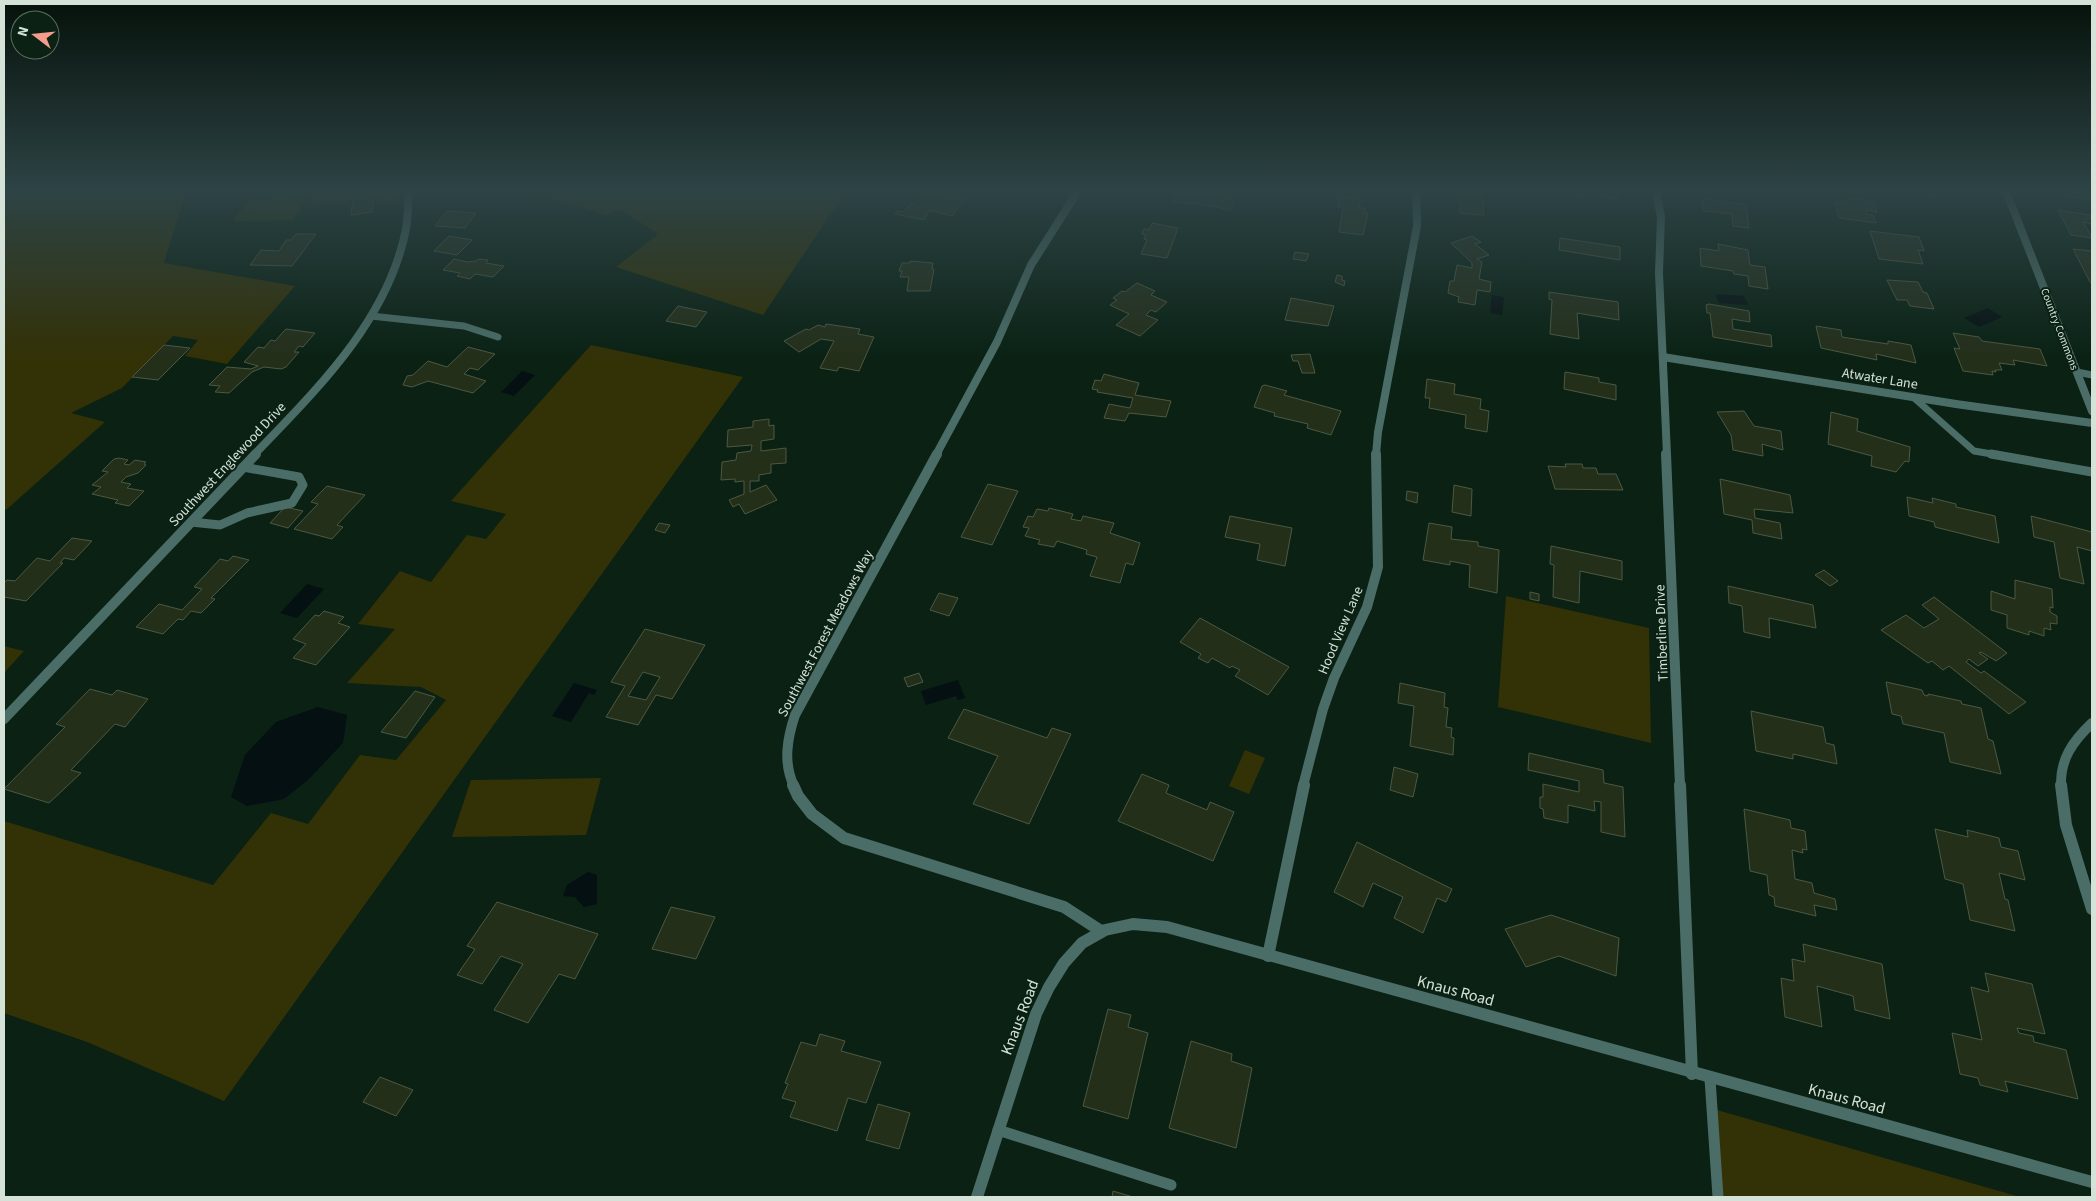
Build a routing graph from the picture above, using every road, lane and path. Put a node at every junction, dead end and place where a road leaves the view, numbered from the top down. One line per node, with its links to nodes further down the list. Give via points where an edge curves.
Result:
1 (402, 247): 6 (street, Southwest Englewood Drive, via 398,262)
2 (1042, 247): 20 (street, Southwest Forest Meadows Way, via 1031,265 997,342 812,686 796,709 788,730 786,751 788,772 795,791 823,825 844,838 1064,907)
3 (1413, 247): 21 (street, Hood View Lane, via 1378,432 1375,468 1378,566 1367,608 1334,678 1320,718)
4 (1660, 247): 8 (street, Timberline Drive)
5 (2028, 247): 9 (street, Country Commons)
6 (372, 316): 7 (lane, via 464,326); 14 (street, Southwest Englewood Drive, via 334,368)
7 (498, 337)
8 (1663, 357): 11 (street, Atwater Lane); 22 (street, Timberline Drive)
9 (2077, 372): 10 (lane); 12 (street, Country Commons)
10 (2092, 375)
11 (1913, 398): 13 (street, Atwater Lane); 15 (lane, via 1974,451)
12 (2092, 411)
13 (2092, 423)
14 (243, 467): 16 (street, Southwest Englewood Drive); 16 (lane, via 298,477 303,485 292,503 247,513 220,525)
15 (2092, 472)
16 (191, 522): 17 (street, Southwest Englewood Drive)
17 (4, 719)
18 (2092, 723): 19 (street, via 2073,741 2062,764 2060,791 2064,818)
19 (2092, 909)
20 (1101, 931): 21 (street, Knaus Road, via 1117,925 1145,923); 24 (street, Knaus Road, via 1075,950 1047,986)
21 (1268, 956): 22 (street, Knaus Road)
22 (1692, 1074): 23 (street, Knaus Road)
23 (1710, 1079): 25 (street, Knaus Road); 28 (lane)
24 (998, 1130): 26 (lane); 27 (street, Knaus Road)
25 (2092, 1182)
26 (1172, 1185)
27 (977, 1197)
28 (1718, 1197)

